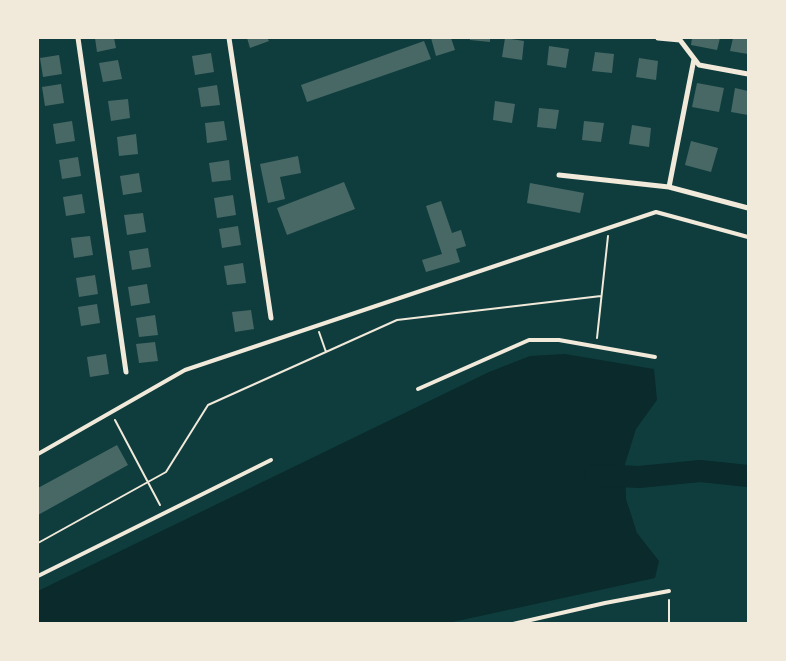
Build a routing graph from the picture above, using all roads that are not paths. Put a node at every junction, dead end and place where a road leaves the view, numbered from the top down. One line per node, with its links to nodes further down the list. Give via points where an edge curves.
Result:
1 (78, 38): 12 (street)
2 (228, 38): 10 (street)
3 (658, 38): 4 (street, via 680,40)
4 (694, 59): 5 (street, via 699,65); 7 (street)
5 (748, 74)
6 (559, 175): 7 (street)
7 (669, 187): 8 (street)
8 (748, 208)
9 (748, 237): 14 (street, via 656,212 185,370)
10 (271, 318)
11 (655, 357): 13 (street, via 559,340 529,340)
12 (126, 372)
13 (418, 389)
14 (38, 454)
15 (271, 460): 16 (street)
16 (38, 576)
17 (669, 591): 18 (street)
18 (513, 624)

